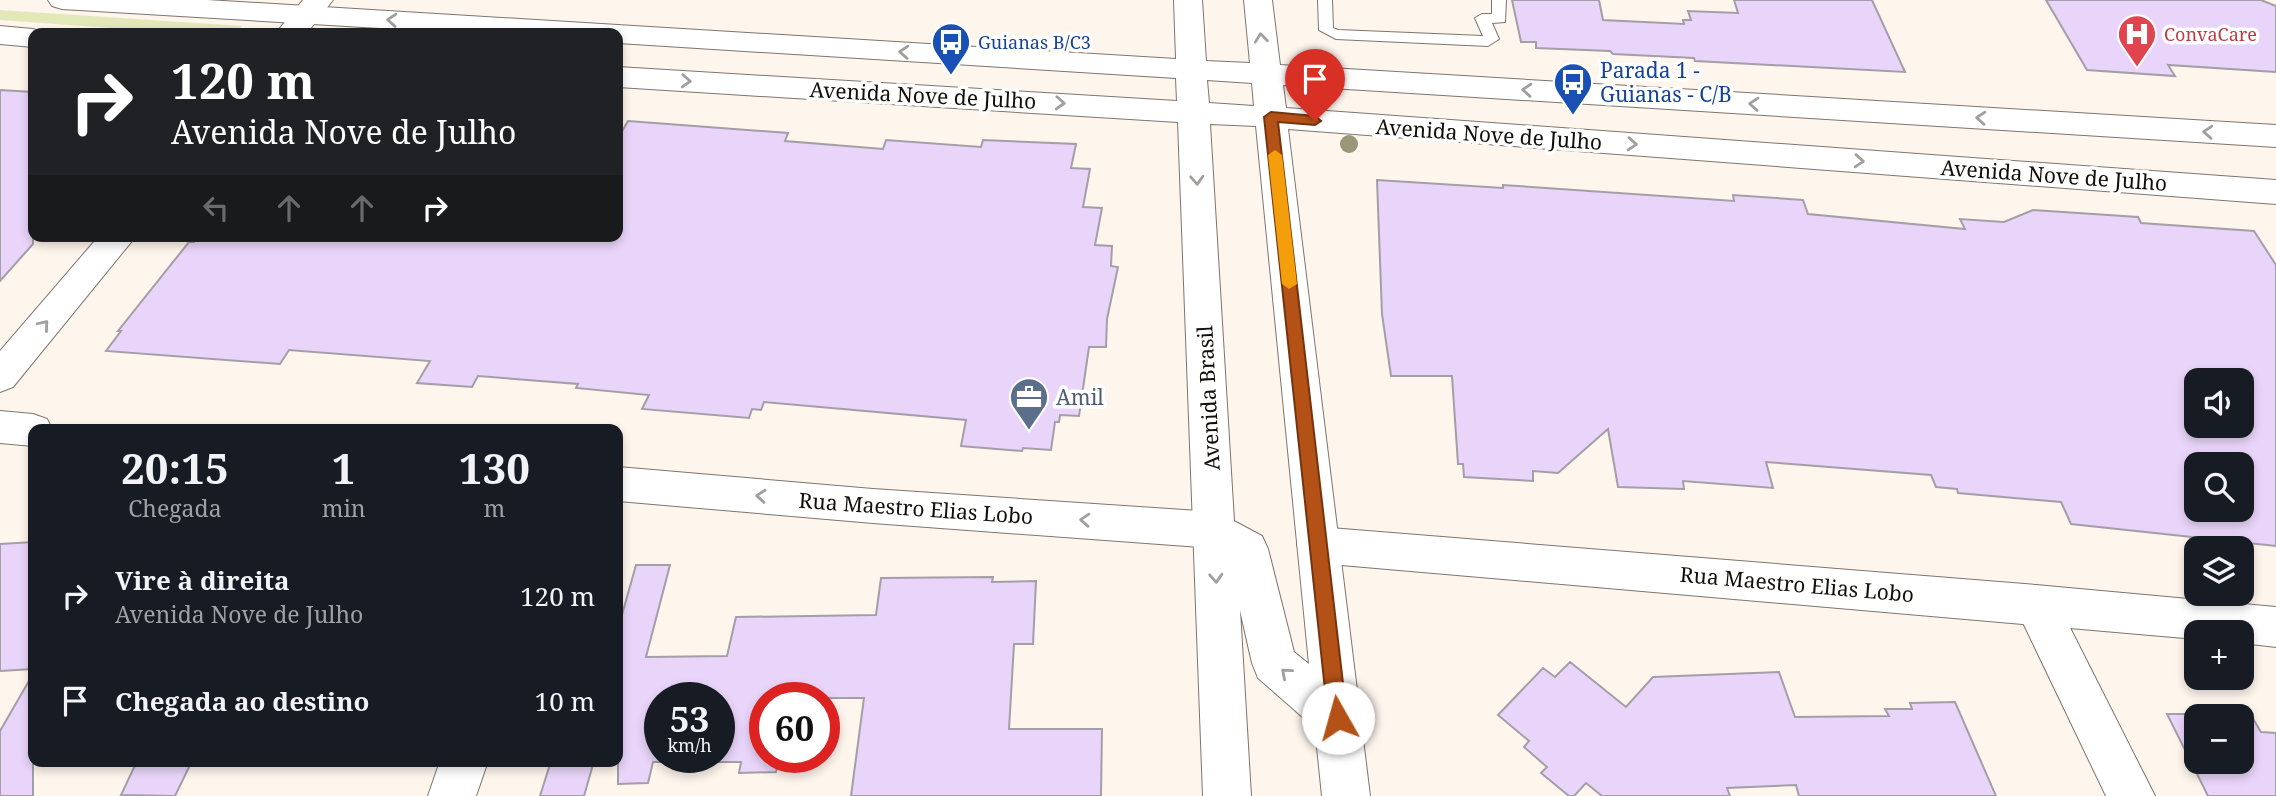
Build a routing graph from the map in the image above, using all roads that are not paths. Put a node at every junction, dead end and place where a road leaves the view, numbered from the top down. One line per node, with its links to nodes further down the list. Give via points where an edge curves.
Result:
1 (62, 0): 6 (main road)
2 (1188, 0): 11 (main road, Avenida Brasil)
3 (1258, 0): 12 (main road, one-way to 3)
4 (1325, 0): 5 (lane, via 1326,30 1336,34 1488,41 1492,39 1482,18 1500,19)
5 (1499, 0)
6 (306, 16): 7 (main road, one-way to 6)
7 (518, 28)
8 (623, 34): 11 (main road, Avenida Nove de Julho, one-way to 8)
9 (0, 35): 10 (main road)
10 (28, 38)
11 (1192, 71): 12 (main road, Avenida Nove de Julho); 14 (main road, Avenida Brasil)
12 (1264, 75): 15 (main road); 16 (main road, Avenida Nove de Julho, one-way to 12)
13 (623, 77): 14 (main road, Avenida Nove de Julho, one-way to 14)
14 (1194, 112): 15 (main road, Avenida Nove de Julho); 23 (main road, Avenida Brasil, one-way to 23)
15 (1271, 117): 17 (main road, Avenida Nove de Julho, one-way to 17); 24 (main road)
16 (2276, 136)
17 (2276, 192)
18 (114, 242): 19 (main road, one-way to 18)
19 (0, 377)
20 (0, 427): 21 (main road)
21 (28, 430)
22 (623, 484): 23 (main road, Rua Maestro Elias Lobo, one-way to 22)
23 (1214, 530): 27 (main road, one-way to 23, via 1274,663 1247,550); 30 (main road, Avenida Brasil, one-way to 30)
24 (1318, 545): 25 (main road, Rua Maestro Elias Lobo); 27 (main road)
25 (2036, 604): 26 (main road, Rua Maestro Elias Lobo); 32 (main road)
26 (2276, 627)
27 (1338, 718): 31 (main road)
28 (462, 767): 29 (main road)
29 (452, 796)
30 (1227, 796)
31 (1346, 796)
32 (2131, 796)

